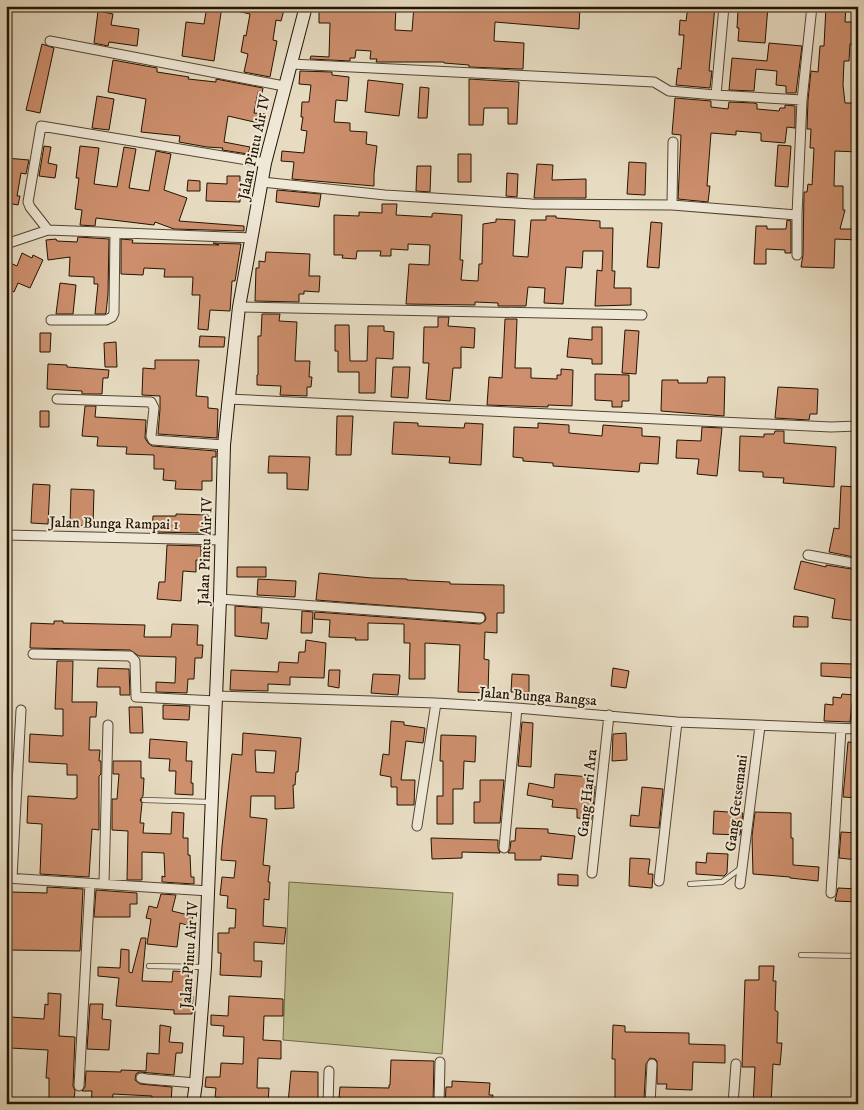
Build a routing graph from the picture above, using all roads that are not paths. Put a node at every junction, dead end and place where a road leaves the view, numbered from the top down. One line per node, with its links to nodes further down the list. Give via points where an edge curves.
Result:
1 (306, 6): 5 (main road, Jalan Pintu Air IV)
2 (724, 6): 7 (street)
3 (812, 6): 8 (street)
4 (50, 41): 6 (street)
5 (290, 64): 6 (main road, Jalan Pintu Air IV); 7 (street, via 654,82 669,91)
6 (284, 86): 10 (main road, Jalan Pintu Air IV)
7 (716, 95): 8 (street)
8 (802, 100): 13 (street)
9 (674, 142): 12 (street)
10 (265, 164): 11 (main road, Jalan Pintu Air IV); 14 (street, via 41,126 28,202)
11 (262, 182): 12 (street, via 395,196 532,204); 16 (main road, Jalan Pintu Air IV)
12 (672, 205): 13 (street)
13 (797, 215): 18 (street)
14 (48, 230): 15 (street); 17 (street)
15 (115, 233): 16 (street); 21 (street, via 112,317 106,320)
16 (252, 238): 19 (main road, Jalan Pintu Air IV)
17 (6, 244)
18 (797, 255)
19 (239, 307): 20 (street); 23 (main road, Jalan Pintu Air IV)
20 (642, 315)
21 (51, 320)
22 (57, 399): 25 (street, via 150,402 154,408 153,440)
23 (228, 399): 24 (street); 25 (main road, Jalan Pintu Air IV)
24 (858, 426)
25 (224, 445): 27 (main road, Jalan Pintu Air IV)
26 (6, 535): 27 (street, Jalan Bunga Rampai 1)
27 (222, 540): 30 (main road, Jalan Pintu Air IV)
28 (808, 555): 29 (street)
29 (858, 564)
30 (220, 599): 31 (street); 33 (main road, Jalan Pintu Air IV)
31 (480, 618)
32 (33, 654): 33 (street, Jalan Bunga Bangsa, via 130,656 135,662 136,697)
33 (216, 698): 34 (street, Jalan Bunga Bangsa); 45 (main road, Jalan Pintu Air IV)
34 (436, 703): 36 (street, Jalan Bunga Bangsa); 46 (street)
35 (858, 704): 43 (street)
36 (517, 708): 38 (street, Jalan Bunga Bangsa); 47 (street)
37 (21, 710): 50 (street)
38 (609, 715): 39 (street, Jalan Bunga Bangsa); 49 (street, Gang Hari Ara)
39 (677, 722): 41 (street, Jalan Bunga Bangsa); 51 (street)
40 (108, 725): 53 (street)
41 (760, 726): 42 (street, Jalan Bunga Bangsa); 48 (street, Gang Getsemani)
42 (841, 729): 43 (street, Jalan Bunga Bangsa); 57 (street)
43 (857, 729)
44 (144, 800): 45 (lane)
45 (212, 802): 56 (main road, Jalan Pintu Air IV)
46 (417, 826)
47 (504, 848)
48 (742, 867): 54 (lane, via 722,882); 55 (street, Gang Getsemani)
49 (592, 873)
50 (9, 878): 52 (street)
51 (659, 881)
52 (90, 884): 53 (street); 68 (street)
53 (104, 884): 56 (street)
54 (690, 884)
55 (740, 884)
56 (209, 891): 61 (main road, Jalan Pintu Air IV)
57 (831, 893)
58 (800, 955): 59 (lane)
59 (858, 956)
60 (149, 966): 61 (lane)
61 (205, 967): 67 (main road, Jalan Pintu Air IV)
62 (440, 1062): 71 (street)
63 (652, 1064): 72 (street)
64 (736, 1064): 73 (street)
65 (329, 1072): 70 (street)
66 (141, 1078): 67 (street)
67 (196, 1083): 69 (main road, Jalan Pintu Air IV)
68 (78, 1086)
69 (193, 1104)
70 (328, 1104)
71 (439, 1104)
72 (650, 1104)
73 (733, 1104)

